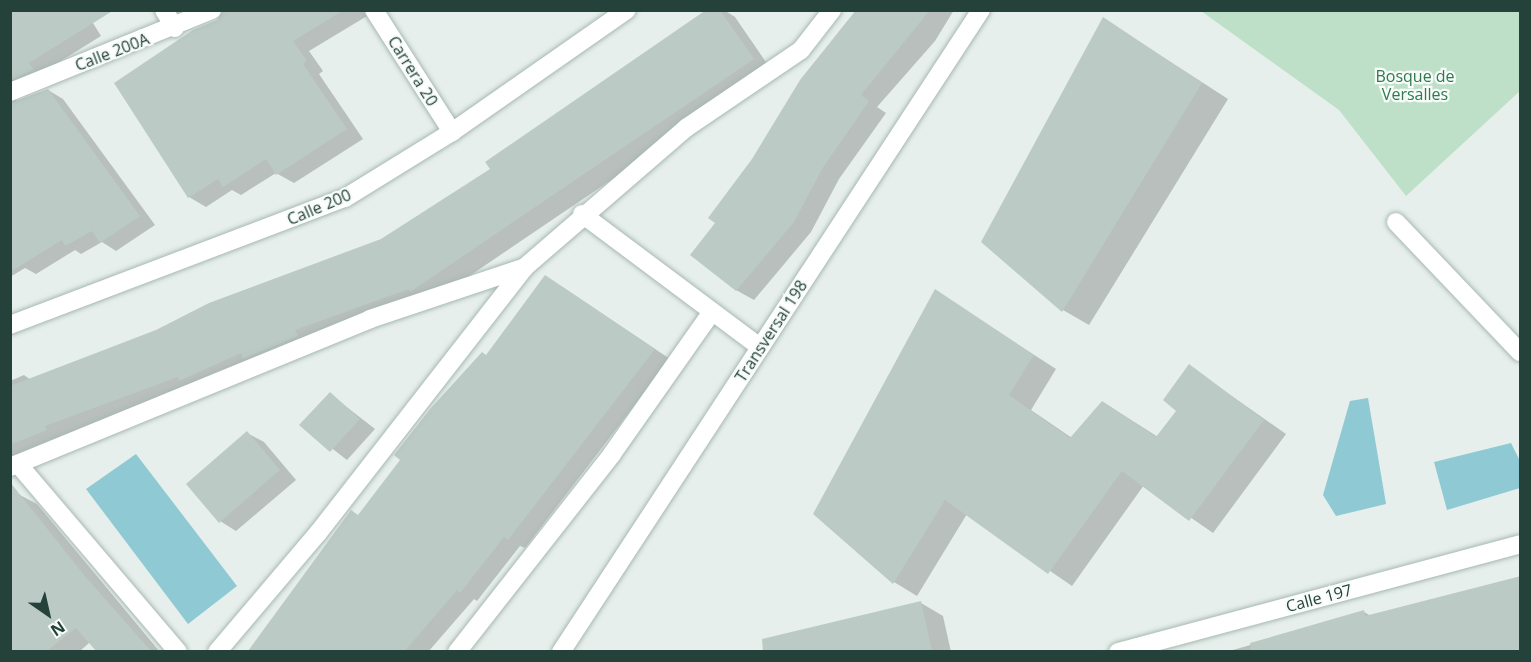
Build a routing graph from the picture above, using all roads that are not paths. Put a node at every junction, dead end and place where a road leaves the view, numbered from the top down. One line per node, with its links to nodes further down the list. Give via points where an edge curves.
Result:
1 (164, 10): 7 (street)
2 (212, 10): 7 (street, Calle 200A)
3 (374, 10): 9 (street, Carrera 20)
4 (627, 10): 9 (street, Calle 200)
5 (832, 10): 10 (street, via 801,50 686,128)
6 (981, 10): 15 (street, Transversal 198)
7 (175, 28): 8 (street, Calle 200A)
8 (10, 92)
9 (452, 132): 14 (street, Calle 200, via 345,198)
10 (582, 214): 12 (street); 13 (street)
11 (1396, 222): 16 (street)
12 (525, 267): 17 (street, via 370,319); 20 (street, via 318,533)
13 (711, 313): 15 (street); 21 (street, via 612,454)
14 (10, 325)
15 (760, 347): 22 (street, Transversal 198)
16 (1521, 352)
17 (14, 466): 19 (street)
18 (1521, 544): 23 (street, Calle 197)
19 (178, 651)
20 (217, 651)
21 (457, 651)
22 (561, 651)
23 (1118, 651)

